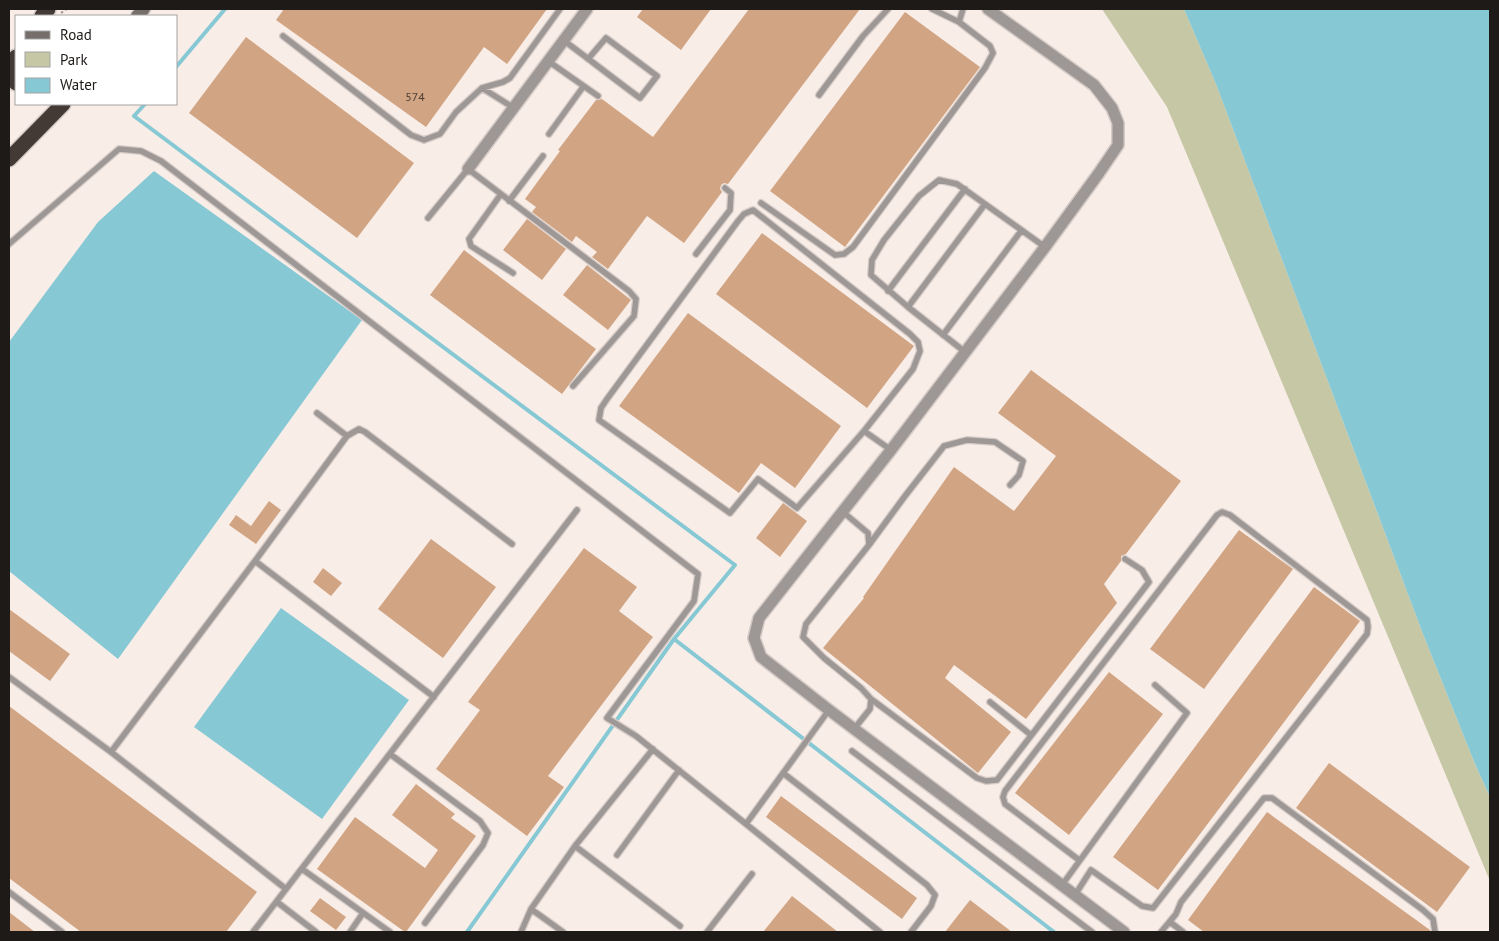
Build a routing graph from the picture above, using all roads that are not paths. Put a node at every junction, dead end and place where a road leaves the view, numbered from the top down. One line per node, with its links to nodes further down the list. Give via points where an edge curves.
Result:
1 (560, 9): 15 (lane, via 510,78)
2 (587, 9): 9 (street)
3 (888, 9): 16 (lane, via 862,36)
4 (932, 9): 7 (lane)
5 (963, 9): 7 (lane)
6 (988, 9): 33 (street, via 1094,85 1112,108 1118,123 1118,145)
7 (959, 22): 28 (lane, via 990,46 994,53 853,247 844,254 835,255)
8 (283, 36): 15 (lane, via 411,135 424,140 440,134 456,112)
9 (564, 40): 10 (lane); 11 (street)
10 (588, 59): 10 (lane, via 606,38 657,76 640,98)
11 (548, 60): 14 (lane); 19 (street)
12 (15, 64): 13 (highway)
13 (15, 77)
14 (583, 87): 17 (lane); 20 (lane)
15 (482, 88): 19 (lane)
16 (819, 95)
17 (598, 96)
18 (62, 105): 22 (highway)
19 (514, 108): 23 (street)
20 (549, 134)
21 (543, 156): 27 (lane)
22 (9, 159)
23 (468, 170): 26 (lane); 30 (lane)
24 (725, 188): 34 (lane, via 732,193 730,210)
25 (965, 189): 29 (lane); 36 (lane); 36 (lane, via 939,180 918,196 884,240 872,260 871,275)
26 (500, 194): 27 (lane); 35 (lane, via 469,239 471,246)
27 (509, 201): 40 (lane, via 636,299 634,316)
28 (761, 203)
29 (985, 204): 31 (lane); 37 (lane)
30 (428, 218)
31 (1021, 231): 33 (lane); 38 (lane)
32 (9, 244): 60 (lane, via 119,149 141,151 162,161 698,574 694,601 607,718)
33 (1045, 247): 39 (street)
34 (696, 254)
35 (513, 273)
36 (888, 291): 37 (lane)
37 (908, 307): 38 (lane)
38 (943, 335): 39 (lane)
39 (965, 352): 44 (street)
40 (574, 386)
41 (317, 414): 43 (lane)
42 (864, 431): 42 (lane, via 913,369 920,351 918,342 753,210 738,221 607,399 599,420 730,513 758,479 797,508); 44 (lane)
43 (347, 436): 48 (lane, via 359,429 365,432); 51 (lane)
44 (891, 450): 47 (street)
45 (1010, 486): 49 (lane, via 1023,461 995,442 967,440 944,446)
46 (577, 510): 54 (lane)
47 (843, 512): 49 (lane, via 868,533); 57 (street, via 759,618 754,638 761,657)
48 (512, 544)
49 (869, 545): 55 (lane, via 806,624 804,637)
50 (1125, 559): 59 (lane, via 1142,570 1149,582)
51 (254, 561): 54 (lane); 62 (lane)
52 (9, 677): 62 (lane)
53 (1154, 686): 69 (lane, via 1187,713)
54 (434, 696): 63 (lane)
55 (871, 700): 58 (lane, via 870,709); 59 (lane, via 977,778 986,781 997,780)
56 (990, 702): 59 (lane)
57 (828, 710): 58 (street); 65 (lane)
58 (854, 730): 72 (street)
59 (1032, 734)
60 (653, 749): 64 (lane); 67 (lane)
61 (852, 751): 92 (lane)
62 (110, 752): 73 (lane)
63 (390, 754): 70 (lane); 80 (lane, via 480,820 488,833 483,845)
64 (679, 770): 66 (lane); 68 (lane)
65 (783, 774): 66 (lane); 91 (lane, via 935,895 931,906)
66 (746, 824): 90 (lane)
67 (575, 846): 77 (lane); 81 (lane)
68 (617, 855)
69 (1079, 860): 72 (lane); 75 (lane, via 1005,804 1005,791 1217,515 1222,512 1230,515 1367,620 1366,634 1153,908 1142,906 1091,870)
70 (302, 869): 73 (lane); 78 (lane)
71 (752, 874): 89 (lane)
72 (1062, 885): 75 (street)
73 (286, 890): 76 (lane)
74 (9, 892): 82 (lane)
75 (1075, 895): 93 (street)
76 (277, 902): 83 (lane); 84 (lane)
77 (531, 908): 87 (lane); 88 (lane)
78 (363, 913): 85 (lane); 86 (lane)
79 (1170, 922): 94 (lane); 95 (lane); 96 (lane, via 1181,902 1264,798 1272,798 1423,910 1433,919)
80 (425, 923)
81 (680, 926)
82 (62, 932)
83 (253, 932)
84 (316, 932)
85 (350, 932)
86 (390, 932)
87 (521, 932)
88 (563, 932)
89 (707, 932)
90 (880, 932)
91 (911, 932)
92 (1092, 932)
93 (1124, 932)
94 (1162, 932)
95 (1183, 932)
96 (1435, 932)

